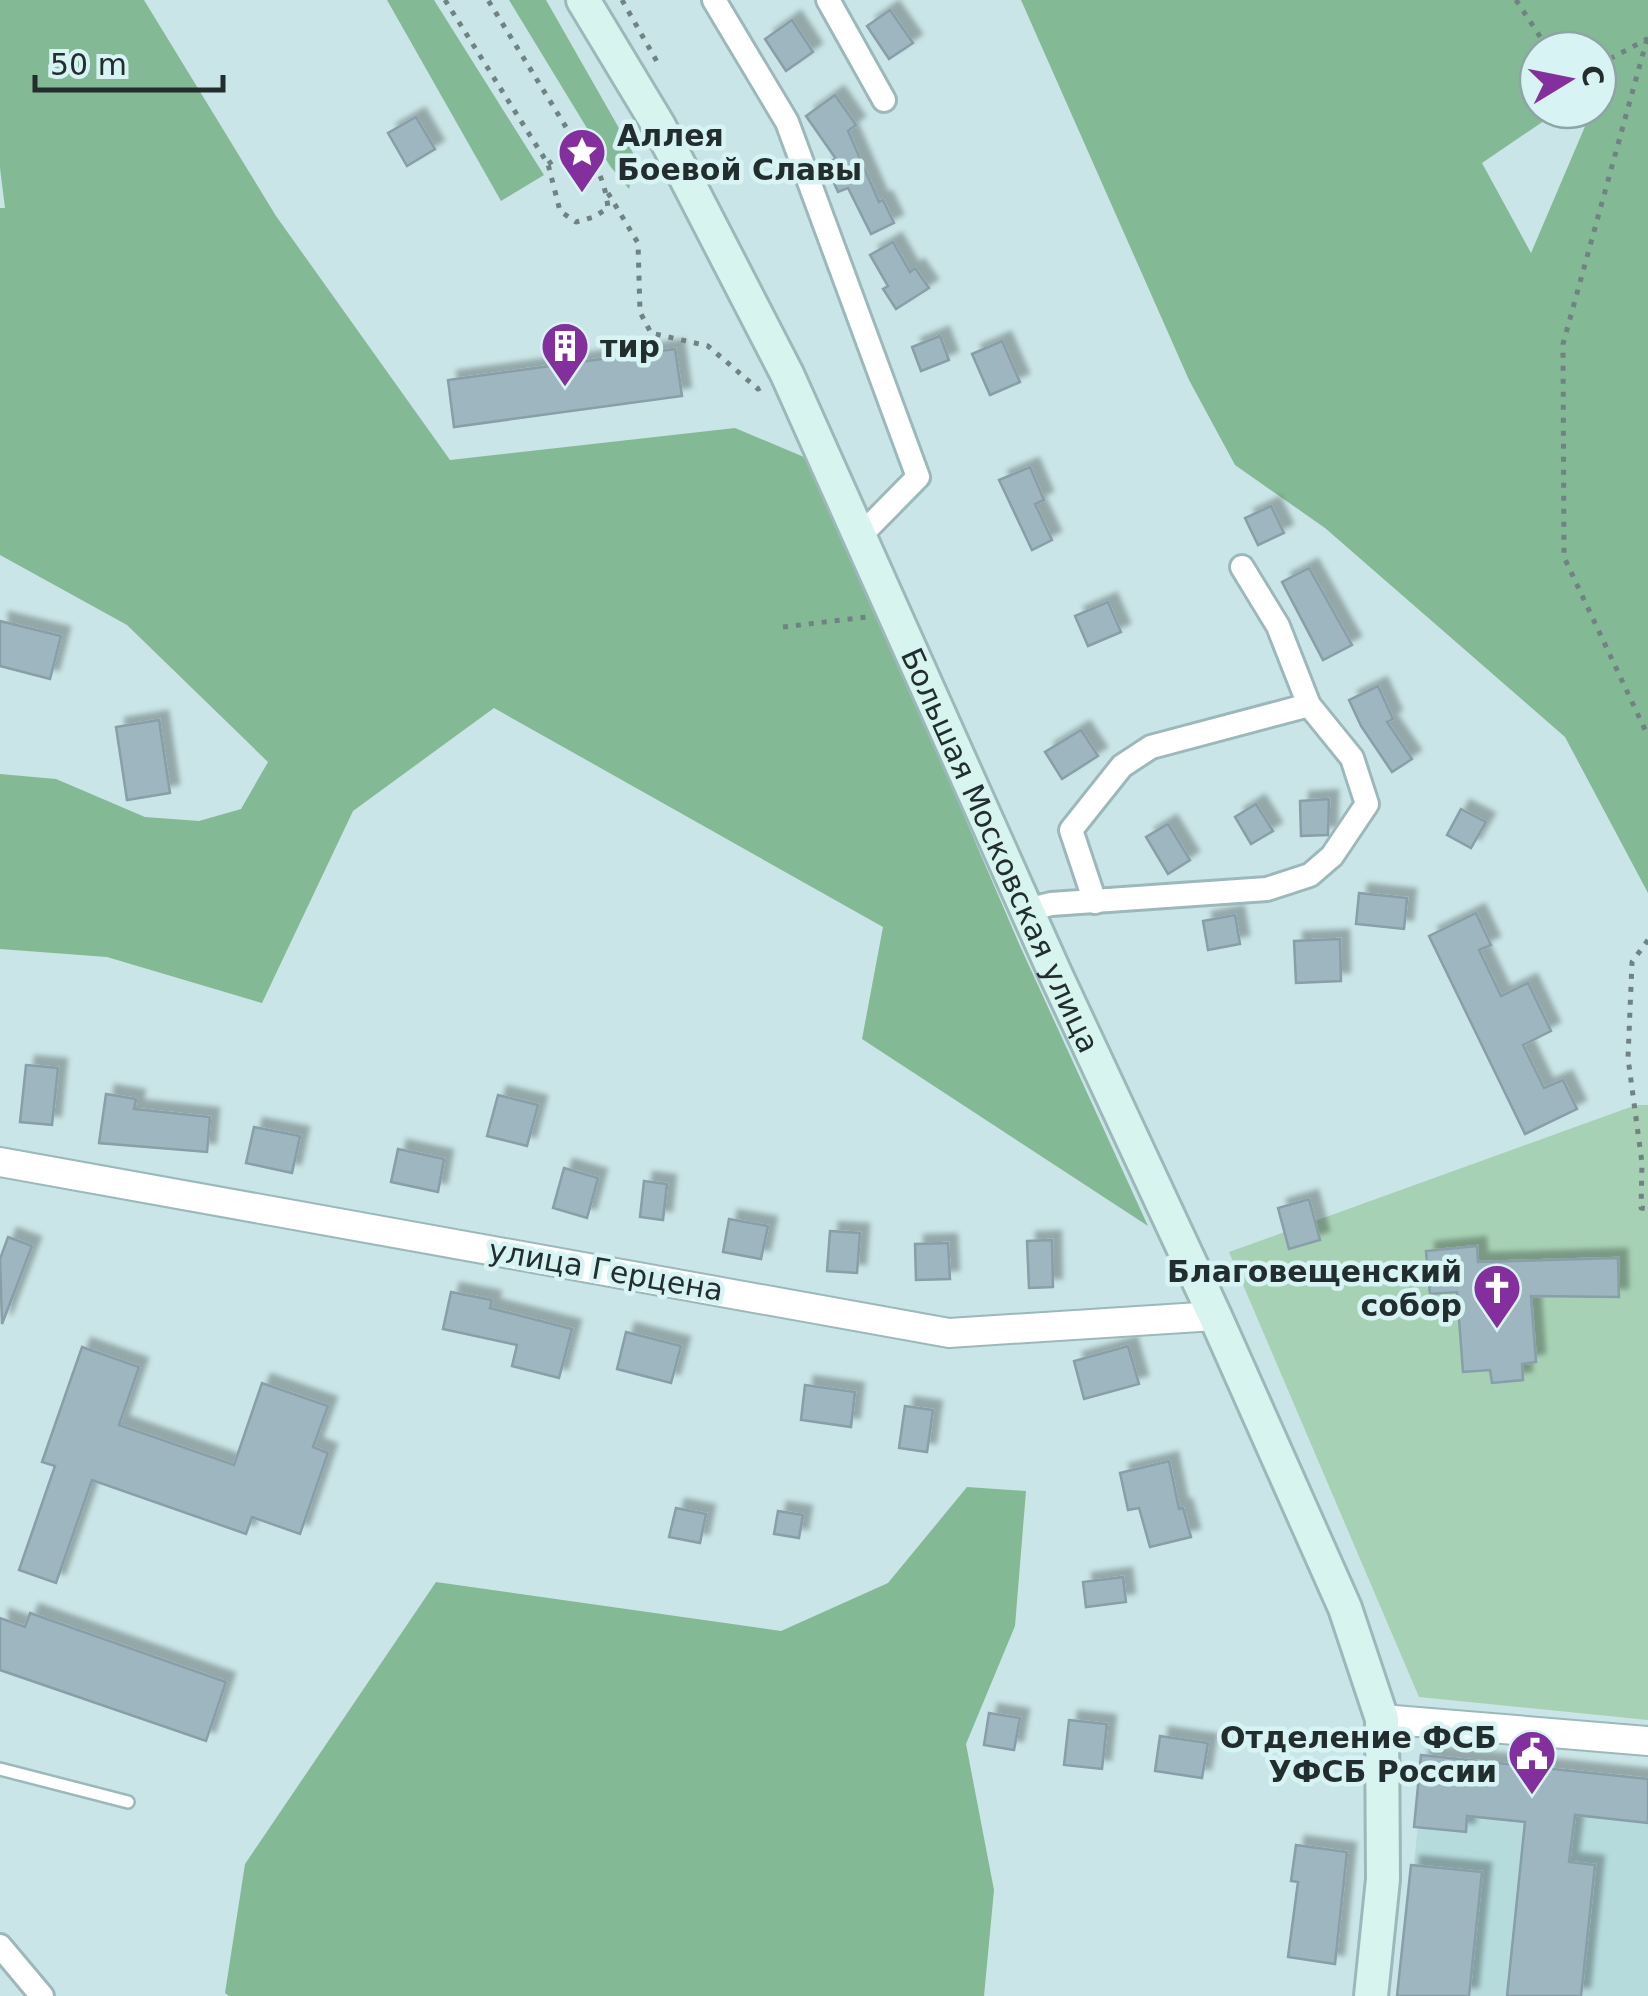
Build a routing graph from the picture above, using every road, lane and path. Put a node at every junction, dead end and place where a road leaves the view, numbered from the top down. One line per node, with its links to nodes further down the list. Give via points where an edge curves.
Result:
1 (445, 0): 12 (path)
2 (488, 0): 11 (path)
3 (584, 0): 14 (main road, Большая Московская улица, via 659,126)
4 (714, 0): 15 (street, via 787,122 918,477)
5 (828, 0): 10 (street)
6 (1516, 0): 7 (path)
7 (1536, 30)
8 (1647, 36): 9 (path); 20 (path, via 1563,344 1564,556)
9 (1618, 54)
10 (884, 100)
11 (577, 145): 12 (path); 13 (path)
12 (548, 164): 13 (path, via 560,211 576,222 608,208)
13 (606, 190): 14 (path, via 638,243 640,312 651,333 708,346 758,388)
14 (787, 374): 15 (main road, Большая Московская улица)
15 (860, 536): 17 (main road, Большая Московская улица)
16 (1242, 567): 19 (street, via 1278,626)
17 (895, 614): 18 (path); 22 (main road, Большая Московская улица)
18 (783, 626)
19 (1309, 705): 21 (street, via 1151,746 1122,766 1071,830); 21 (street, via 1352,758 1366,804 1332,856 1310,875 1267,889)
20 (1648, 736)
21 (1095, 902): 22 (street)
22 (1027, 910): 26 (main road, Большая Московская улица)
23 (1648, 940): 25 (path, via 1632,962 1628,1058 1642,1208)
24 (0, 1162): 26 (street, улица Герцена, via 949,1333)
25 (1648, 1210)
26 (1215, 1316): 27 (main road, Большая Московская улица, via 1344,1608)
27 (1382, 1718): 28 (street); 33 (main road, Большая Московская улица, via 1384,1879)
28 (1648, 1741)
29 (0, 1769): 30 (lane)
30 (128, 1802)
31 (0, 1946): 32 (street)
32 (42, 1996)
33 (1371, 1996)

